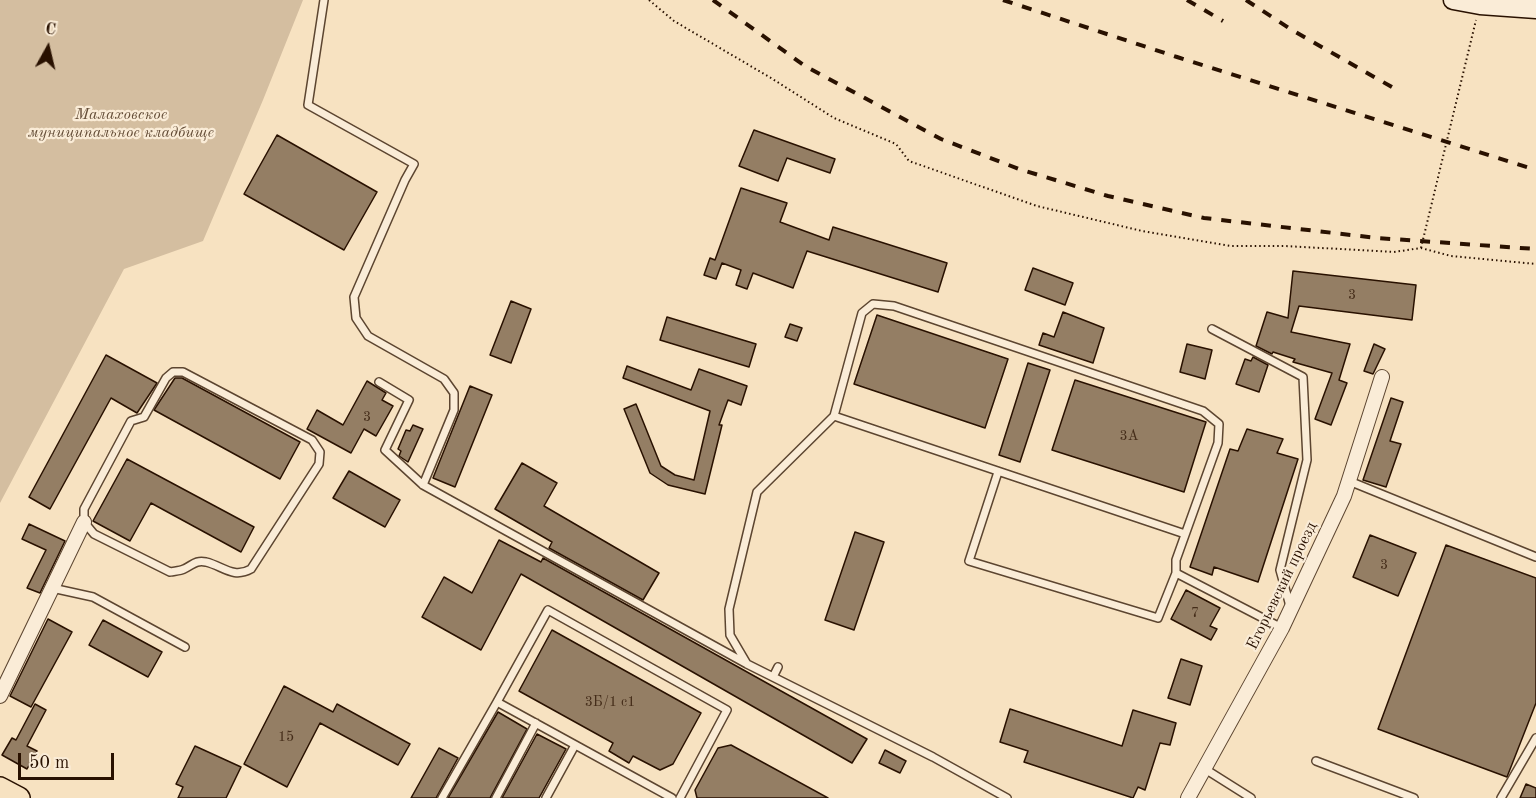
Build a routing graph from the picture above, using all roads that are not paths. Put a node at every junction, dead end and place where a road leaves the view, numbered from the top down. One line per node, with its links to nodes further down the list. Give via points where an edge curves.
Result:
1 (324, 0): 10 (lane, via 308,105 414,164 354,297 356,318 368,336 444,379 454,393 454,410)
2 (1453, 0): 3 (main road)
3 (1536, 9)
4 (1212, 329): 16 (lane, via 1303,377 1307,460 1280,570)
5 (1382, 377): 9 (street, Егорьевский проезд)
6 (379, 382): 10 (lane, via 409,400 385,450)
7 (834, 416): 8 (lane); 12 (lane, via 862,313 873,304 894,306 1203,411 1219,424 1218,443); 19 (lane, via 757,492 729,609 730,635)
8 (998, 472): 12 (lane); 14 (lane, via 969,561 1158,618)
9 (1349, 481): 13 (lane); 16 (street, Егорьевский проезд)
10 (423, 485): 19 (lane)
11 (84, 522): 11 (lane, via 84,509 131,421 144,417 173,372 183,372 312,440 320,452 319,464 251,569 243,573 233,574 207,562 195,562 170,572 94,534); 15 (street)
12 (1185, 534): 14 (lane)
13 (1536, 557)
14 (1176, 573): 17 (lane)
15 (52, 588): 18 (lane, via 93,597); 22 (street)
16 (1291, 608): 17 (street, Егорьевский проезд)
17 (1282, 628): 28 (street, Егорьевский проезд)
18 (185, 647)
19 (747, 664): 21 (lane)
20 (778, 667): 21 (lane)
21 (773, 677): 36 (lane)
22 (0, 696)
23 (497, 702): 24 (lane); 31 (lane); 35 (lane, via 548,610 727,710)
24 (536, 723): 26 (lane); 32 (lane)
25 (1536, 738): 40 (lane)
26 (575, 745): 33 (lane); 34 (lane)
27 (1316, 761): 39 (lane)
28 (1205, 769): 37 (street, Егорьевский проезд); 38 (lane)
29 (0, 788): 30 (main road)
30 (20, 798)
31 (442, 798)
32 (496, 798)
33 (546, 798)
34 (672, 798)
35 (680, 798)
36 (1007, 798)
37 (1188, 798)
38 (1251, 798)
39 (1414, 798)
40 (1501, 798)

